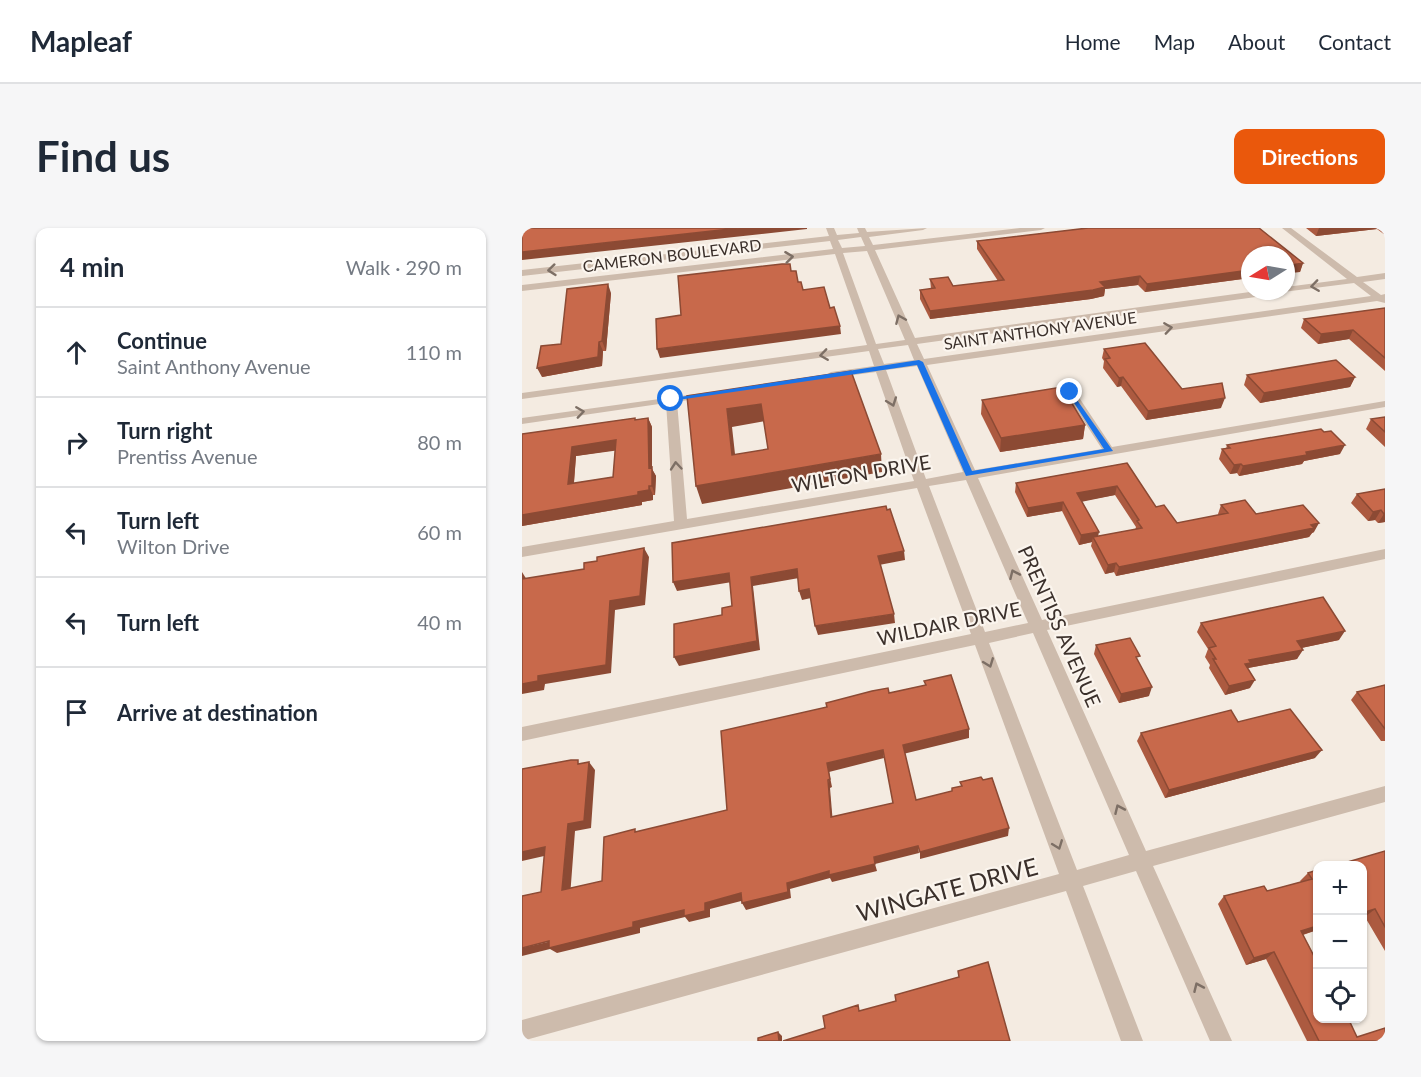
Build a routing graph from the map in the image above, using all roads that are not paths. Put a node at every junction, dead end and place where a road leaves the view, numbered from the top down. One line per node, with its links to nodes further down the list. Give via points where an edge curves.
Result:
1 (923, 228): 4 (street, CAMERON BOULEVARD)
2 (1041, 228): 4 (street, CAMERON BOULEVARD)
3 (1286, 228): 8 (street)
4 (865, 237): 5 (street, CAMERON BOULEVARD); 5 (street, CAMERON BOULEVARD); 13 (street, PRENTISS AVENUE, one-way to 4)
5 (834, 239): 6 (street, CAMERON BOULEVARD, one-way to 6); 9 (street, CAMERON BOULEVARD, one-way to 5); 14 (street)
6 (522, 273)
7 (1385, 276): 8 (street)
8 (1355, 280): 10 (street, one-way to 10); 12 (street)
9 (522, 288)
10 (1295, 289)
11 (1241, 296): 13 (street, SAINT ANTHONY AVENUE)
12 (1383, 299): 15 (street, SAINT ANTHONY AVENUE, one-way to 12)
13 (911, 342): 14 (street, SAINT ANTHONY AVENUE); 15 (street, PRENTISS AVENUE)
14 (874, 348): 16 (street); 20 (street, SAINT ANTHONY AVENUE, one-way to 20)
15 (919, 362): 16 (street, SAINT ANTHONY AVENUE); 25 (street, PRENTISS AVENUE)
16 (880, 368): 17 (street, SAINT ANTHONY AVENUE); 26 (street, one-way to 26)
17 (817, 377)
18 (716, 392): 21 (street)
19 (1070, 392): 24 (street)
20 (522, 396)
21 (671, 399): 23 (street, one-way to 21); 27 (street, one-way to 21)
22 (1385, 404): 24 (street, WILTON DRIVE)
23 (522, 421)
24 (1109, 451): 25 (street, WILTON DRIVE)
25 (969, 474): 26 (street, WILTON DRIVE); 30 (street, PRENTISS AVENUE, one-way to 25)
26 (921, 483): 27 (street, WILTON DRIVE); 31 (street)
27 (681, 524): 28 (street, WILTON DRIVE)
28 (522, 552)
29 (1385, 554): 30 (street, WILDAIR DRIVE)
30 (1037, 626): 31 (street, WILDAIR DRIVE); 34 (street, PRENTISS AVENUE, one-way to 30)
31 (979, 638): 32 (street, WILDAIR DRIVE); 35 (street, one-way to 35)
32 (522, 734)
33 (1385, 794): 34 (street, WINGATE DRIVE)
34 (1142, 860): 35 (street, WINGATE DRIVE); 38 (street, PRENTISS AVENUE, one-way to 34)
35 (1071, 881): 36 (street, WINGATE DRIVE); 37 (street)
36 (522, 1031)
37 (1132, 1041)
38 (1221, 1041)

